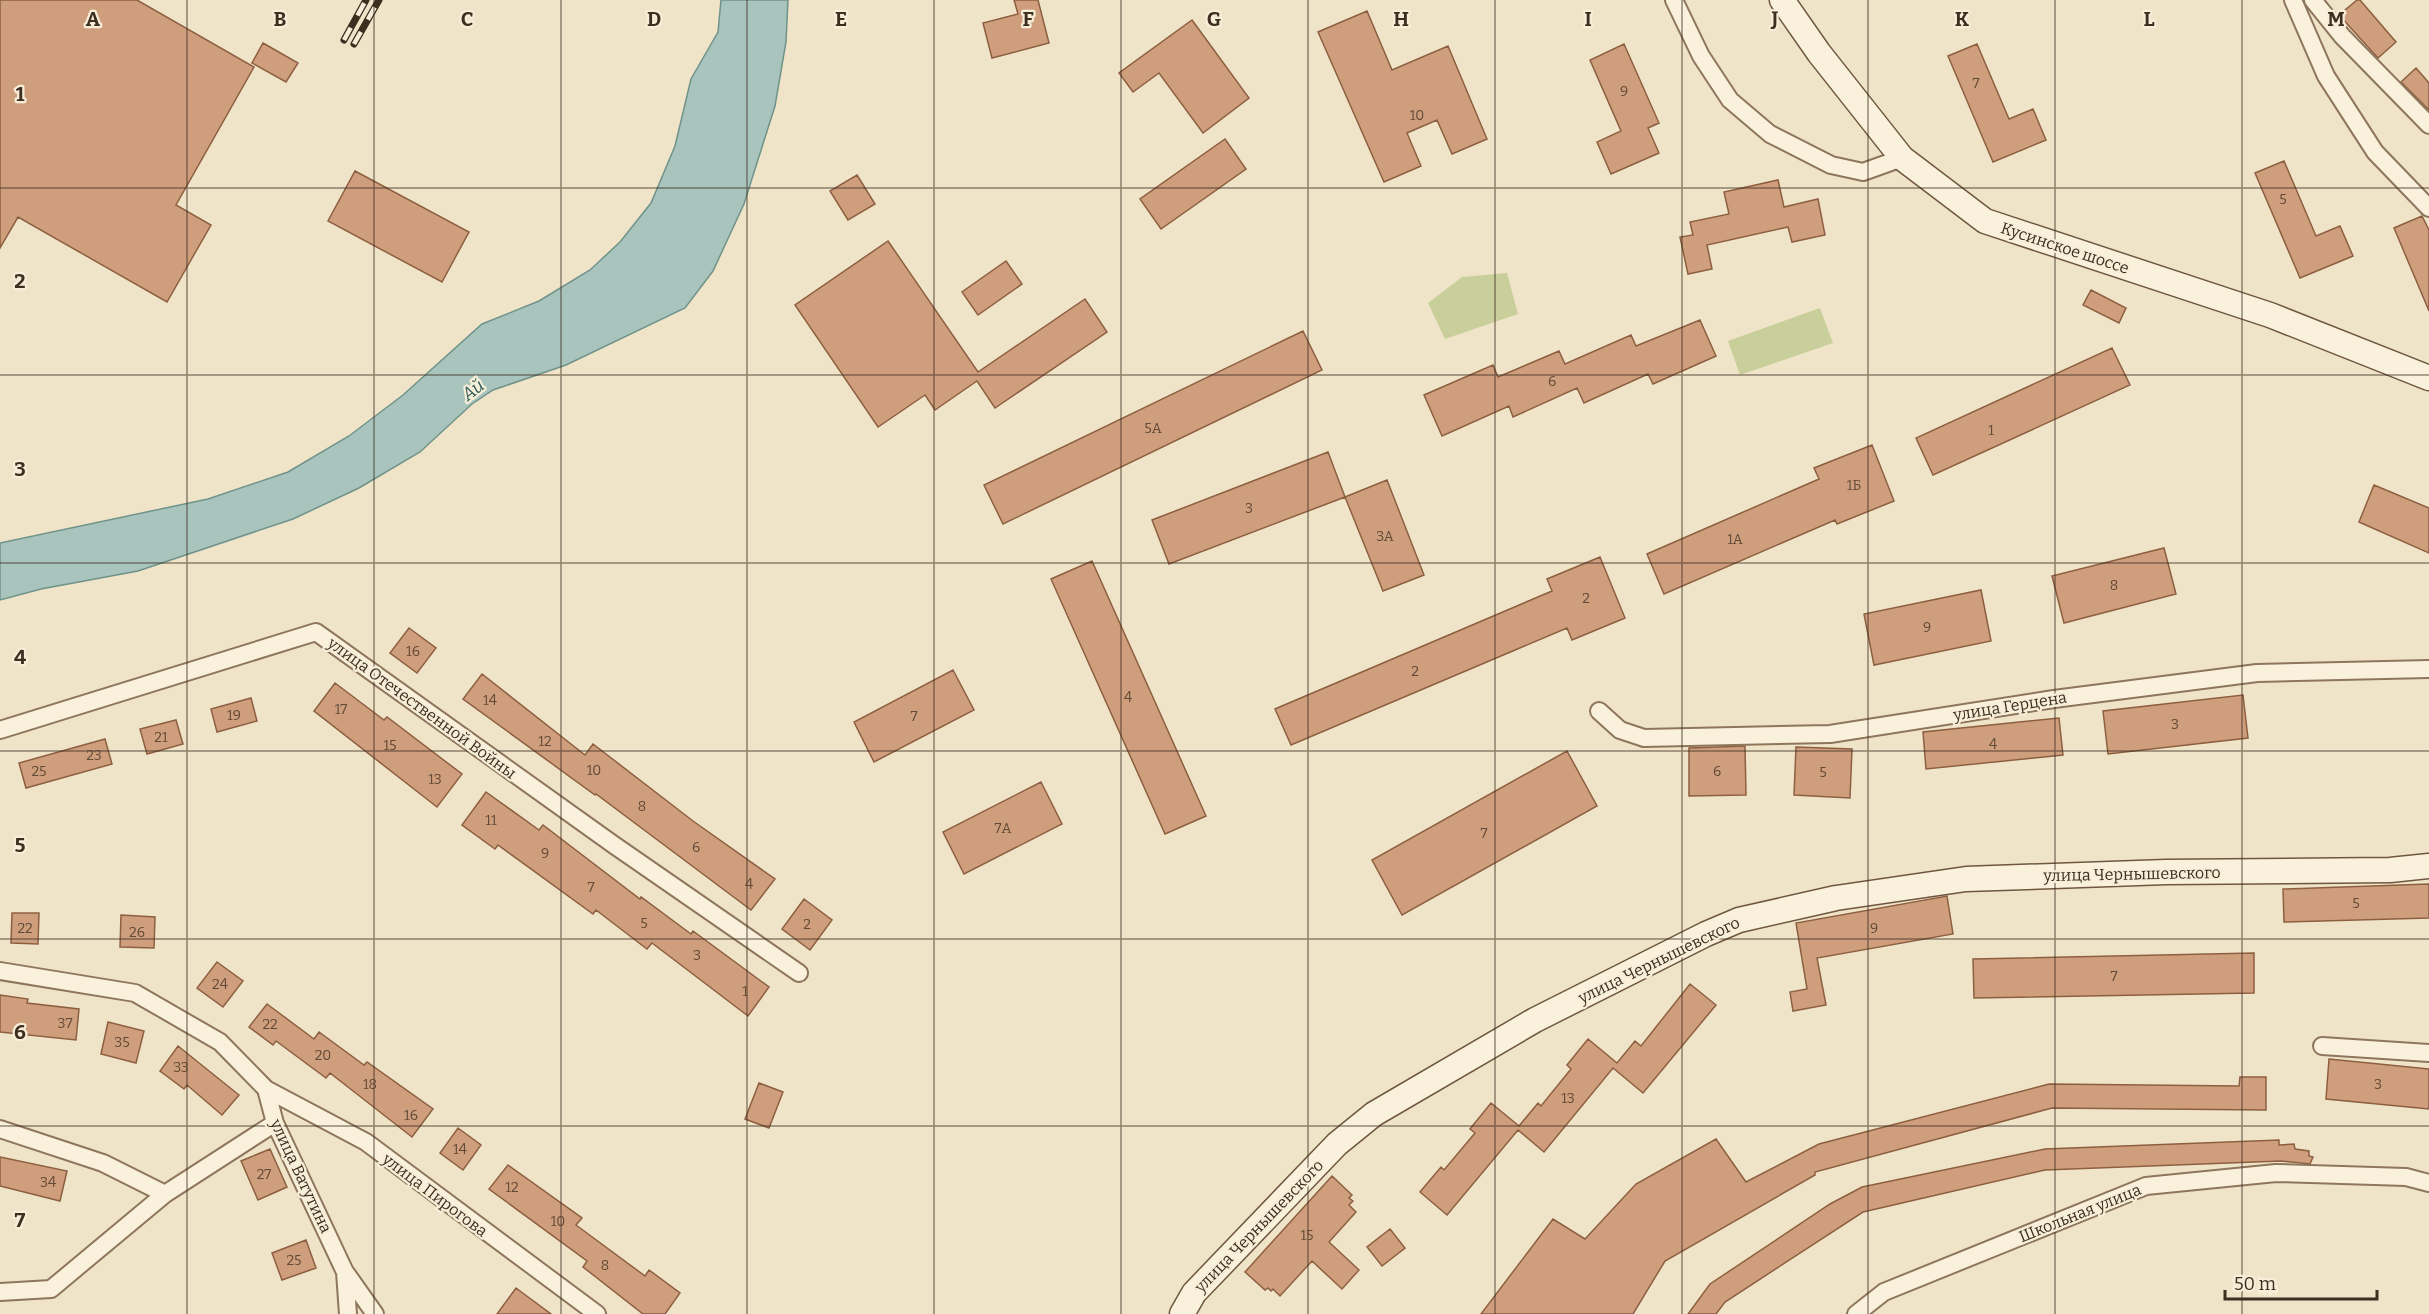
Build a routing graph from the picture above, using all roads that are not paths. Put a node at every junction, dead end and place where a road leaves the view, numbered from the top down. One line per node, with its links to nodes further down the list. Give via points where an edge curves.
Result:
1 (1674, 0): 6 (street, via 1701,56 1730,100 1770,135 1831,165 1863,172)
2 (1782, 0): 6 (main road, Кусинское шоссе)
3 (2293, 0): 7 (street, via 2326,76 2375,152)
4 (2313, 0): 5 (street, via 2342,36)
5 (2429, 125)
6 (1902, 158): 8 (main road, Кусинское шоссе, via 1984,222 2270,315)
7 (2429, 208)
8 (2429, 378)
9 (2429, 669): 10 (street, улица Герцена, via 2257,673 1830,734 1644,738 1620,730)
10 (1599, 711)
11 (0, 730): 14 (street, улица Отечественной Войны, via 316,632)
12 (2429, 866): 27 (main road, улица Чернышевского, via 1966,879 1836,898 1739,920 1535,1020 1374,1114 1337,1144 1194,1293)
13 (0, 971): 17 (street, улица Ватутина, via 135,993 220,1042)
14 (799, 973)
15 (2322, 1046): 16 (street)
16 (2429, 1053)
17 (266, 1089): 18 (street, улица Ватутина); 26 (street, улица Пирогова, via 366,1142)
18 (275, 1123): 21 (street); 22 (street, улица Ватутина)
19 (0, 1129): 21 (street, via 104,1164)
20 (2429, 1183): 28 (street, Школьная улица, via 2406,1177 2276,1173 2146,1186 1884,1292)
21 (165, 1194): 23 (street, via 51,1288)
22 (345, 1272): 24 (street, улица Ватутина); 25 (street, улица Ватутина)
23 (0, 1292)
24 (348, 1314)
25 (375, 1314)
26 (597, 1314)
27 (1182, 1314)
28 (1856, 1314)

